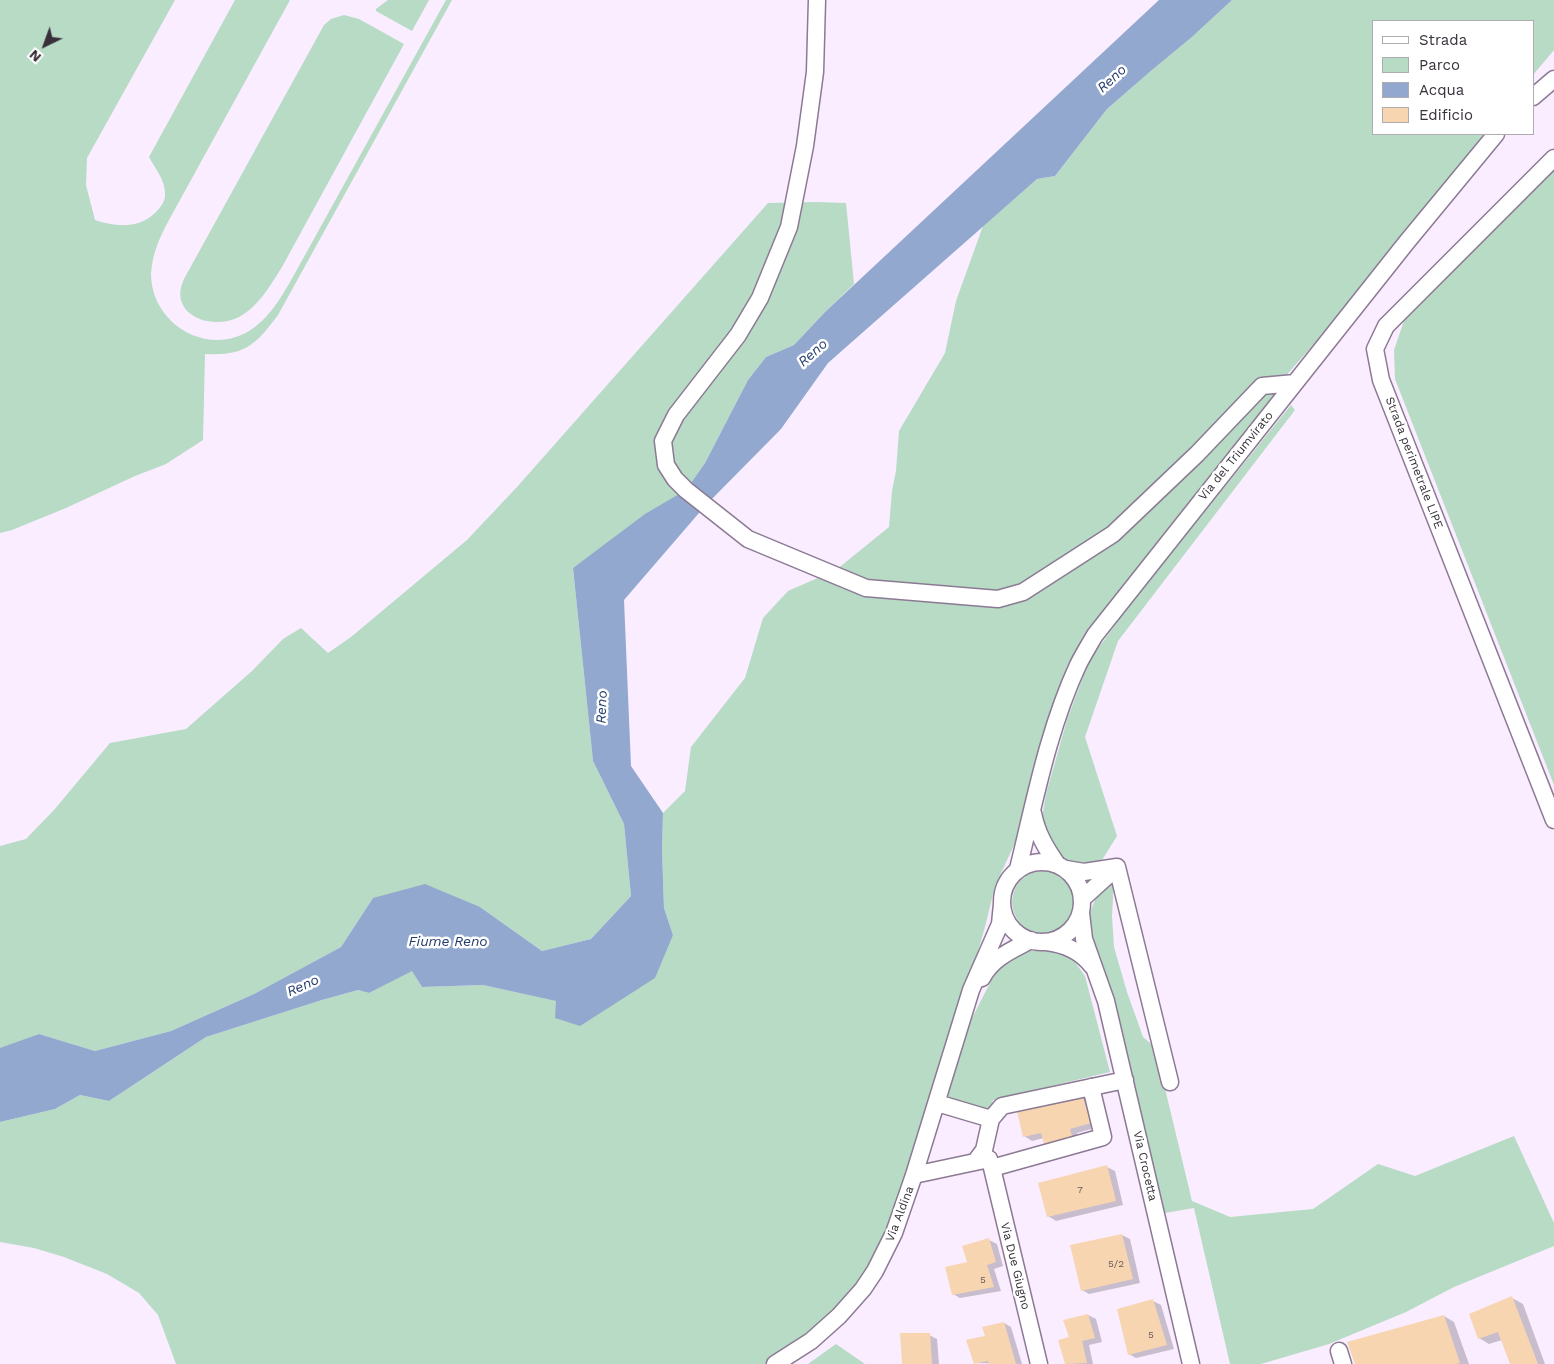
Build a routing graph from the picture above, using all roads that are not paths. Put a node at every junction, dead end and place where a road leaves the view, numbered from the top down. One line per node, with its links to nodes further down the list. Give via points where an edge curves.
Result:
1 (817, 0): 6 (street, via 815,72 789,227 760,298 738,335 676,415 663,442 666,465 675,479 704,506 748,539 866,588 998,599 1023,592 1113,534 1262,386)
2 (1554, 79): 3 (street)
3 (1534, 97)
4 (1495, 135): 6 (street, Via del Triumvirato)
5 (1554, 158): 8 (street, Strada perimetrale LIPE, via 1386,326 1375,349 1382,380)
6 (1295, 383): 7 (street, Via del Triumvirato, via 1095,635 1078,664 1064,699 1047,750)
7 (1033, 809): 9 (street, Via del Triumvirato, via 1042,843); 11 (street, Via del Triumvirato)
8 (1554, 820)
9 (1061, 867): 10 (street, via 1084,872); 11 (street, via 1037,862); 13 (street, via 1074,877 1080,888)
10 (1118, 867): 13 (street); 18 (street)
11 (1018, 869): 12 (street, via 1006,884)
12 (1002, 904): 14 (street, via 1010,926 1020,935); 16 (street, Via Aldina, via 1000,924)
13 (1081, 906): 14 (street, via 1076,922 1066,934 1052,941); 15 (street, Via Crocetta, via 1084,938)
14 (1036, 941): 15 (street, Via Crocetta, via 1070,947); 16 (street, Via Aldina, via 1001,955 991,965)
15 (1094, 969): 17 (street, Via Crocetta, via 1106,1000)
16 (960, 1023): 20 (street, Via Aldina)
17 (1125, 1080): 19 (street); 27 (street, Via Crocetta)
18 (1170, 1082)
19 (1091, 1087): 21 (street, via 1002,1106); 23 (street, via 1103,1137)
20 (936, 1103): 21 (street); 24 (street, Via Aldina)
21 (991, 1119): 22 (street, via 984,1150)
22 (975, 1162): 23 (street, via 989,1159); 24 (street)
23 (992, 1168): 26 (street, Via Due Giugno)
24 (914, 1175): 25 (street, Via Aldina, via 894,1233 875,1272 823,1331)
25 (775, 1364)
26 (1039, 1364)
27 (1191, 1364)

